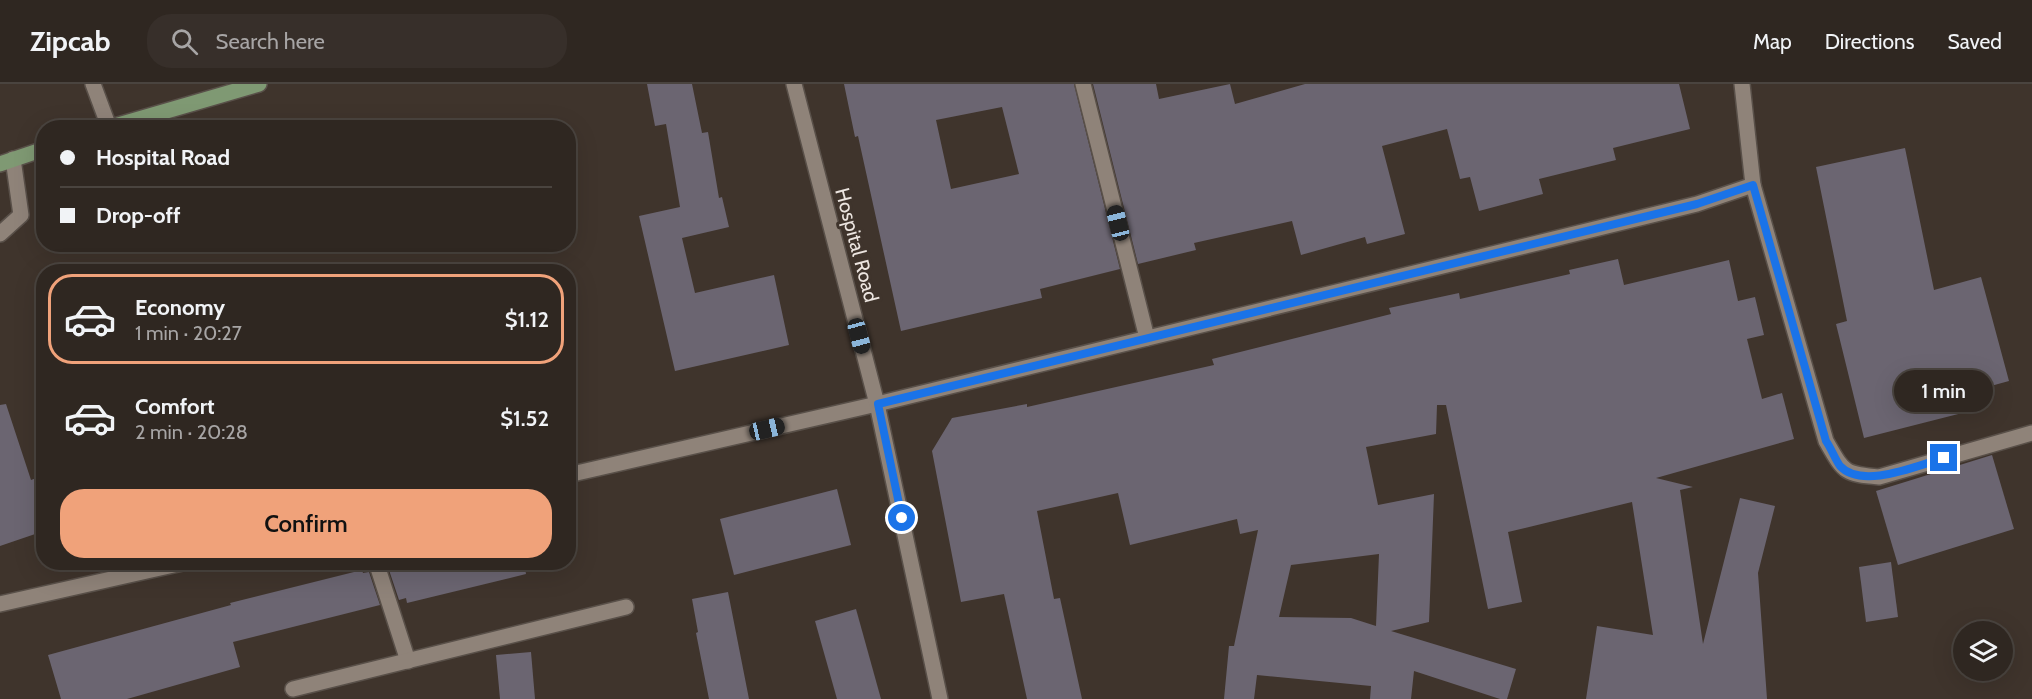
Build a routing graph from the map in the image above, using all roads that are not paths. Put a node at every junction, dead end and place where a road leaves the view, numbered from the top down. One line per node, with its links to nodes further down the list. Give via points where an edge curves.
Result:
1 (93, 84): 6 (street)
2 (259, 84): 7 (main road)
3 (794, 84): 13 (street, Hospital Road)
4 (1083, 84): 12 (street)
5 (1742, 84): 10 (street)
6 (106, 120)
7 (133, 120)
8 (36, 152): 9 (main road)
9 (6, 162): 11 (street, via 21,215)
10 (1753, 185): 12 (street, via 1697,204); 14 (street, via 1826,441 1841,466 1854,475 1879,477)
11 (0, 234)
12 (1147, 338): 13 (street)
13 (878, 404): 15 (street); 22 (street, Hospital Road)
14 (2032, 433)
15 (576, 473)
16 (151, 570): 18 (street)
17 (379, 570): 20 (street)
18 (0, 604)
19 (626, 607): 20 (street)
20 (408, 661): 21 (street)
21 (293, 689)
22 (940, 699)

